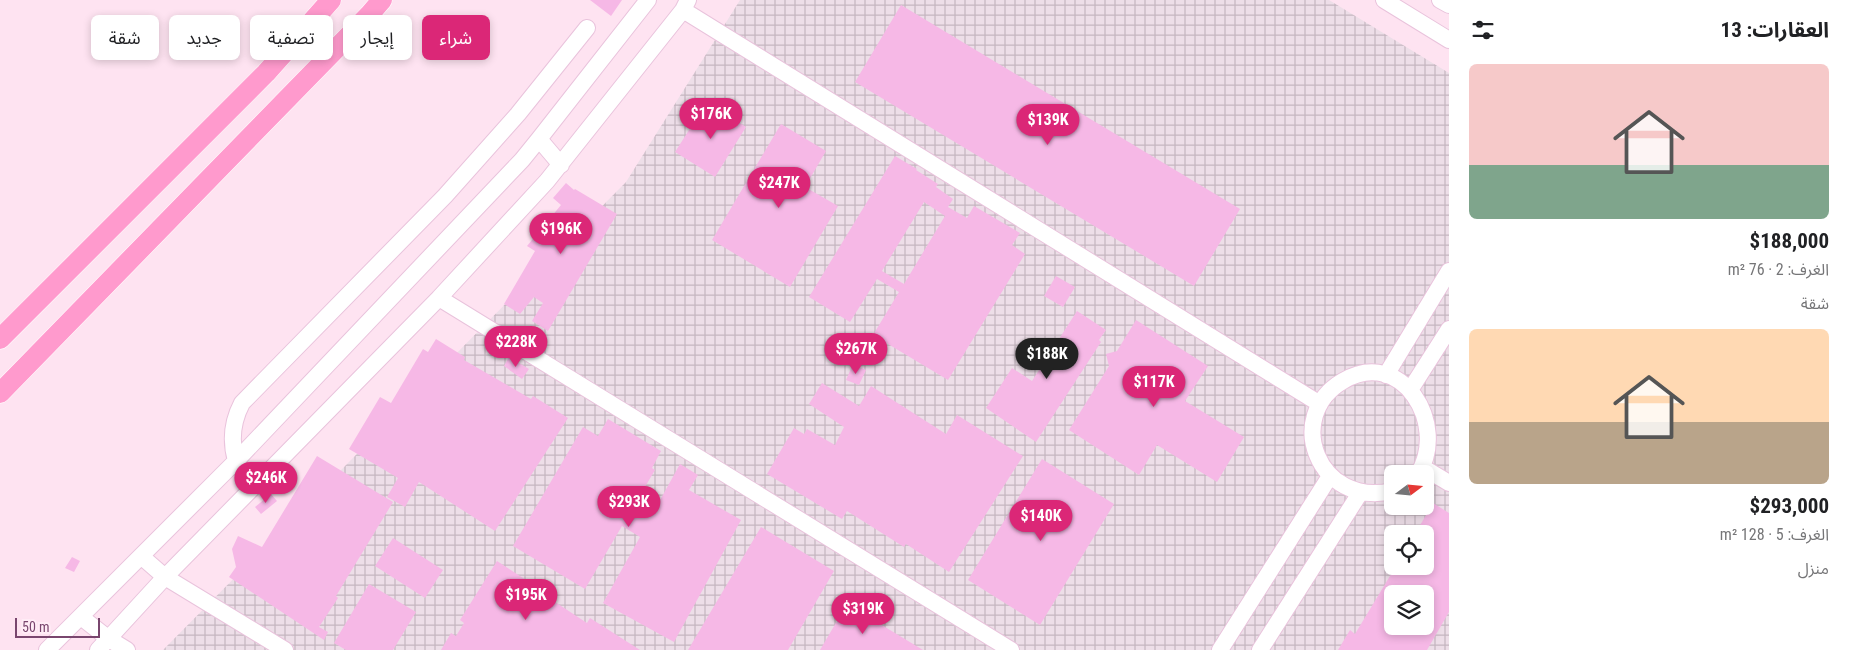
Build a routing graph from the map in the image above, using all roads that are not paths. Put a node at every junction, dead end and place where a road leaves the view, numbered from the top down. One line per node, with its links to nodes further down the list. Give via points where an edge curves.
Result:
1 (331, 0): 15 (main road, via 266,73)
2 (382, 0): 18 (main road)
3 (648, 0): 10 (street)
4 (1384, 0): 9 (street)
5 (1440, 0): 7 (street)
6 (685, 5): 11 (street); 19 (street)
7 (1449, 5)
8 (587, 28): 20 (street, via 518,114 451,189 242,403 232,431)
9 (1449, 40)
10 (539, 139): 11 (street); 20 (street)
11 (562, 165): 13 (street)
12 (1449, 271): 16 (street)
13 (439, 298): 28 (street); 34 (street)
14 (1449, 329): 17 (street)
15 (0, 339)
16 (1386, 375): 17 (street); 19 (street, via 1360,374 1344,380 1330,390)
17 (1412, 387): 21 (street, via 1429,410 1434,430 1432,450)
18 (0, 393)
19 (1320, 404): 22 (street, via 1314,422 1313,442 1319,460)
20 (236, 461): 27 (street)
21 (1424, 465)
22 (1330, 476): 25 (street, via 1344,487); 35 (street)
23 (1434, 477): 24 (street)
24 (1449, 483)
25 (1360, 493): 26 (street); 36 (street)
26 (1384, 493)
27 (140, 556): 28 (street); 29 (street)
28 (165, 576): 30 (street); 33 (street)
29 (81, 617): 30 (street); 31 (street)
30 (103, 644): 32 (street)
31 (47, 650)
32 (127, 650)
33 (285, 650)
34 (1011, 650)
35 (1220, 650)
36 (1260, 650)

